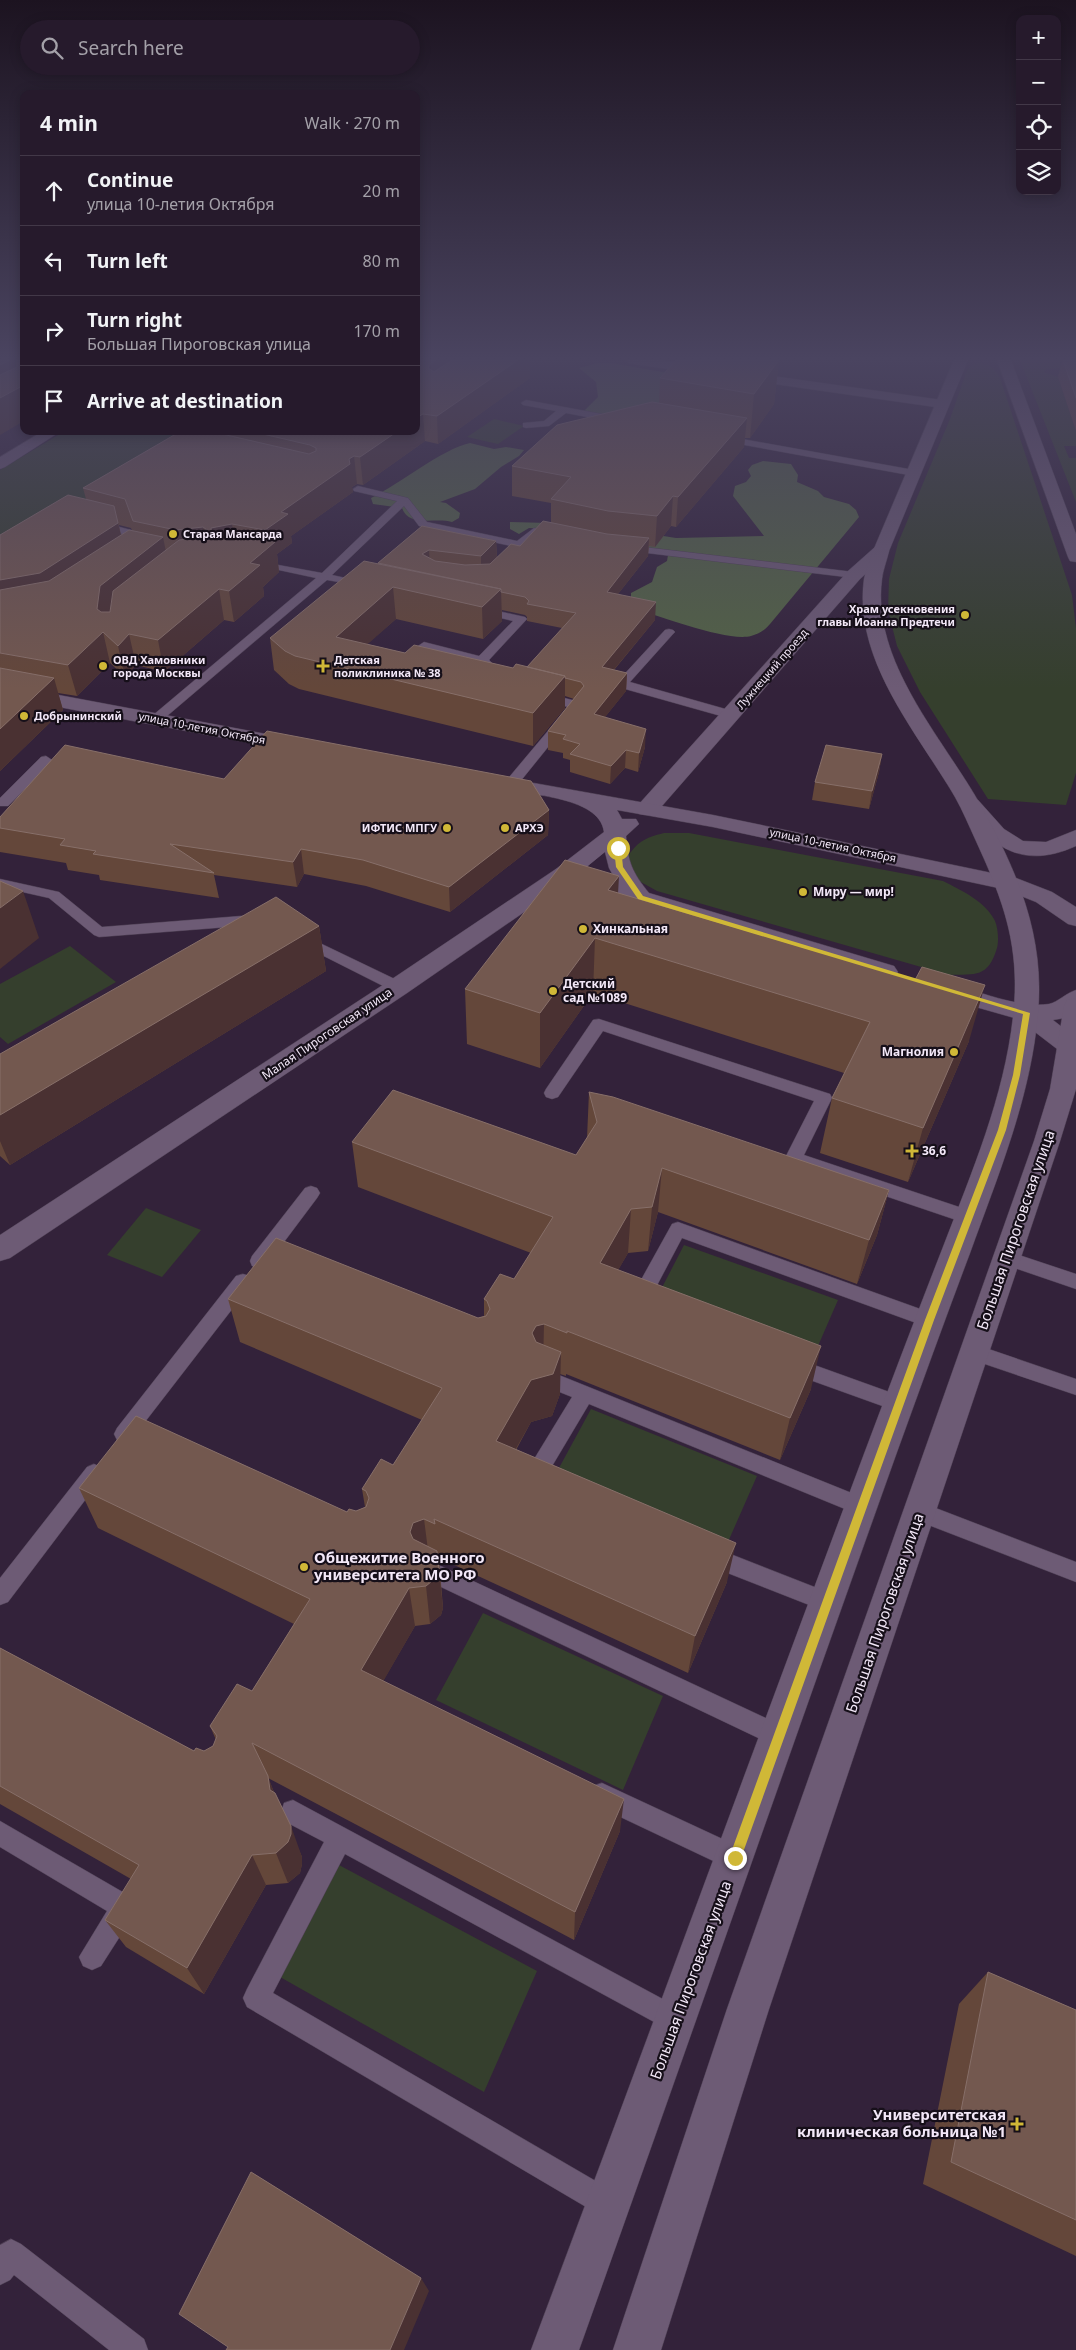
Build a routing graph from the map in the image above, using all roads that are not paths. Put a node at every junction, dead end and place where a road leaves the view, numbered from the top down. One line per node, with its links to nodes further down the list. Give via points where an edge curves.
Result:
1 (895, 470): 4 (lane)
2 (915, 470): 4 (main road, Лужнецкий проезд)
3 (1044, 470): 13 (main road)
4 (914, 473): 11 (main road, Лужнецкий проезд)
5 (358, 489): 6 (lane)
6 (404, 500): 9 (lane, via 422,524); 17 (lane)
7 (88, 522): 12 (lane, via 128,532)
8 (569, 538): 9 (lane, via 534,530)
9 (520, 545): 15 (lane)
10 (616, 547): 16 (lane)
11 (881, 551): 16 (main road, Лужнецкий проезд); 33 (main road, via 872,605 884,658)
12 (133, 556)
13 (1076, 557)
14 (246, 560): 17 (lane)
15 (491, 572)
16 (854, 575): 26 (main road, Лужнецкий проезд)
17 (324, 576): 18 (lane); 27 (lane)
18 (377, 587)
19 (473, 608): 22 (lane, via 521,619)
20 (670, 632): 26 (lane, via 622,684)
21 (424, 646): 22 (lane)
22 (482, 660): 23 (lane)
23 (511, 689)
24 (0, 690): 27 (main road, улица 10-летия Октября)
25 (530, 694): 31 (lane, via 576,705)
26 (732, 715): 35 (main road, Лужнецкий проезд)
27 (156, 720): 28 (main road, улица 10-летия Октября)
28 (314, 749)
29 (46, 760): 34 (lane)
30 (480, 780): 31 (main road, улица 10-летия Октября)
31 (510, 785): 32 (main road, улица 10-летия Октября)
32 (581, 798): 35 (main road, улица 10-летия Октября); 36 (main road, улица 10-летия Октября, via 600,805 611,817)
33 (968, 801): 37 (main road, via 997,834 1024,848 1052,848); 40 (main road, Большая Пироговская улица)
34 (1, 804)
35 (647, 809): 36 (main road, Малая Пироговская улица); 40 (main road, улица 10-летия Октября)
36 (616, 833): 38 (main road, Малая Пироговская улица); 41 (main road, улица 10-летия Октября, via 620,867)
37 (1076, 837)
38 (564, 874): 41 (main road); 45 (main road, Малая Пироговская улица)
39 (0, 883): 44 (lane, via 54,895 99,932 267,922)
40 (1008, 883): 42 (main road, улица 10-летия Октября, via 1039,893); 48 (main road, Большая Пироговская улица, via 1027,945)
41 (640, 898): 48 (main road)
42 (1076, 919)
43 (287, 932): 45 (lane)
44 (229, 939)
45 (398, 987): 53 (main road, Малая Пироговская улица)
46 (1076, 998): 48 (main road, via 1056,1012)
47 (1076, 1006): 49 (main road)
48 (1027, 1013): 49 (main road); 52 (main road, Большая Пироговская улица, via 1002,1130)
49 (1073, 1047): 54 (main road, Большая Пироговская улица, via 1060,1098)
50 (552, 1094): 52 (lane, via 599,1024 824,1098 794,1158)
51 (311, 1193): 55 (lane)
52 (968, 1217): 59 (main road, Большая Пироговская улица)
53 (2, 1245)
54 (1006, 1258): 57 (lane); 60 (main road, Большая Пироговская улица)
55 (259, 1261): 56 (lane); 72 (lane, via 137,1433 108,1455)
56 (277, 1268)
57 (1076, 1282)
58 (654, 1314): 59 (lane, via 636,1307 678,1229)
59 (930, 1320): 65 (main road, Большая Пироговская улица)
60 (974, 1352): 63 (lane); 68 (main road, Большая Пироговская улица)
61 (771, 1357): 65 (lane)
62 (544, 1377): 64 (lane)
63 (1076, 1387)
64 (585, 1394): 66 (lane, via 530,1485); 67 (lane)
65 (899, 1404): 67 (main road, Большая Пироговская улица)
66 (548, 1492)
67 (862, 1507): 73 (main road, Большая Пироговская улица)
68 (920, 1512): 71 (lane); 86 (main road, Большая Пироговская улица, via 751,1999)
69 (693, 1549): 73 (lane)
70 (428, 1570): 74 (lane)
71 (1076, 1572)
72 (0, 1595)
73 (828, 1602): 74 (main road, Большая Пироговская улица)
74 (779, 1736): 79 (main road, Большая Пироговская улица)
75 (585, 1786): 79 (lane)
76 (292, 1812): 78 (lane)
77 (0, 1833): 80 (lane, via 124,1907)
78 (340, 1838): 81 (lane); 82 (lane, via 256,1998)
79 (735, 1858): 81 (main road, Большая Пироговская улица)
80 (92, 1957)
81 (676, 2020): 82 (main road, Большая Пироговская улица)
82 (608, 2204): 85 (main road, Большая Пироговская улица)
83 (0, 2270): 84 (lane, via 11,2254)
84 (133, 2350)
85 (555, 2350)
86 (638, 2350)

